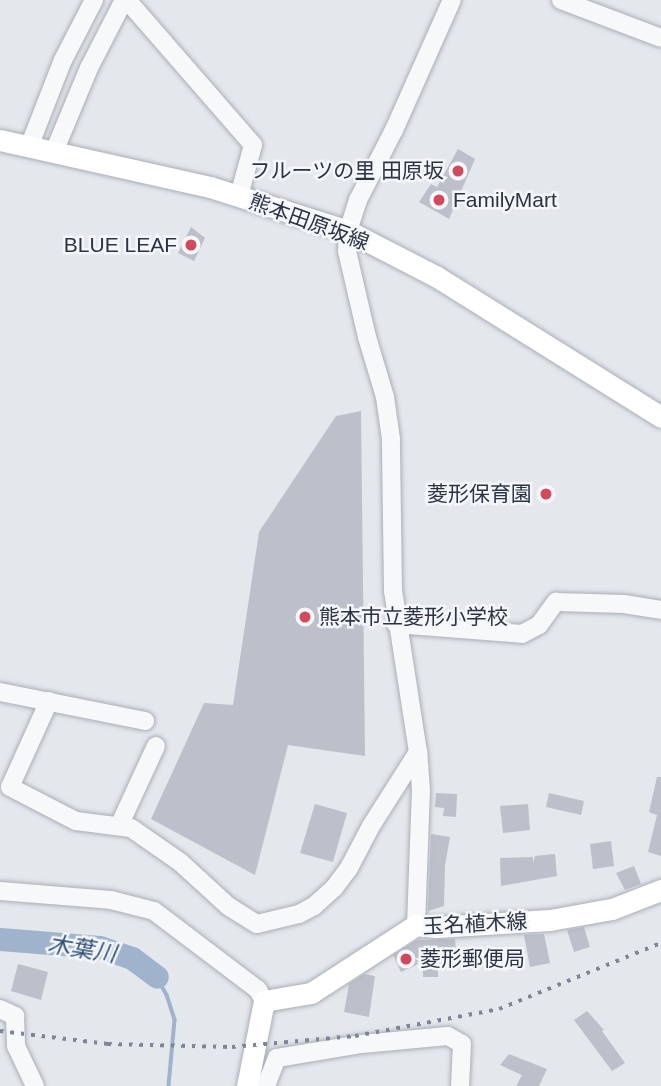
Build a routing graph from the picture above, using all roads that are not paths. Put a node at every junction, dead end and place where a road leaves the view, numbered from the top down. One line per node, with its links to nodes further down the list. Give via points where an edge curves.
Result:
1 (94, 0): 7 (street)
2 (125, 0): 8 (street, via 89,68); 9 (street, via 253,145)
3 (452, 0): 10 (street, via 358,200)
4 (561, 0): 5 (street)
5 (661, 38)
6 (0, 140): 7 (main road, 熊本田原坂線)
7 (29, 146): 8 (main road, 熊本田原坂線)
8 (54, 152): 9 (main road, 熊本田原坂線)
9 (239, 196): 10 (main road, 熊本田原坂線)
10 (348, 231): 11 (main road, 熊本田原坂線, via 437,277); 13 (street, via 353,282 385,397 391,439 390,553)
11 (661, 417)
12 (661, 610): 13 (street, via 556,602 539,625 522,634)
13 (396, 624): 18 (street)
14 (0, 692): 15 (street)
15 (49, 701): 16 (street); 19 (street, via 10,786 76,821)
16 (145, 721)
17 (156, 746): 19 (street)
18 (418, 752): 19 (street, via 334,888 314,906 278,920 257,924 228,906 180,862 131,828); 22 (street, via 421,836)
19 (119, 826)
20 (661, 890): 22 (main road, 玉名植木線, via 612,909 550,920)
21 (0, 891): 23 (street, via 111,900 154,911 258,990)
22 (416, 925): 23 (main road, 玉名植木線, via 311,993)
23 (264, 1001): 26 (main road)
24 (0, 1010): 25 (street, via 15,1016 16,1046)
25 (35, 1086)
26 (247, 1086)
27 (266, 1086): 28 (street, via 277,1058 448,1036 462,1044)
28 (460, 1086)

